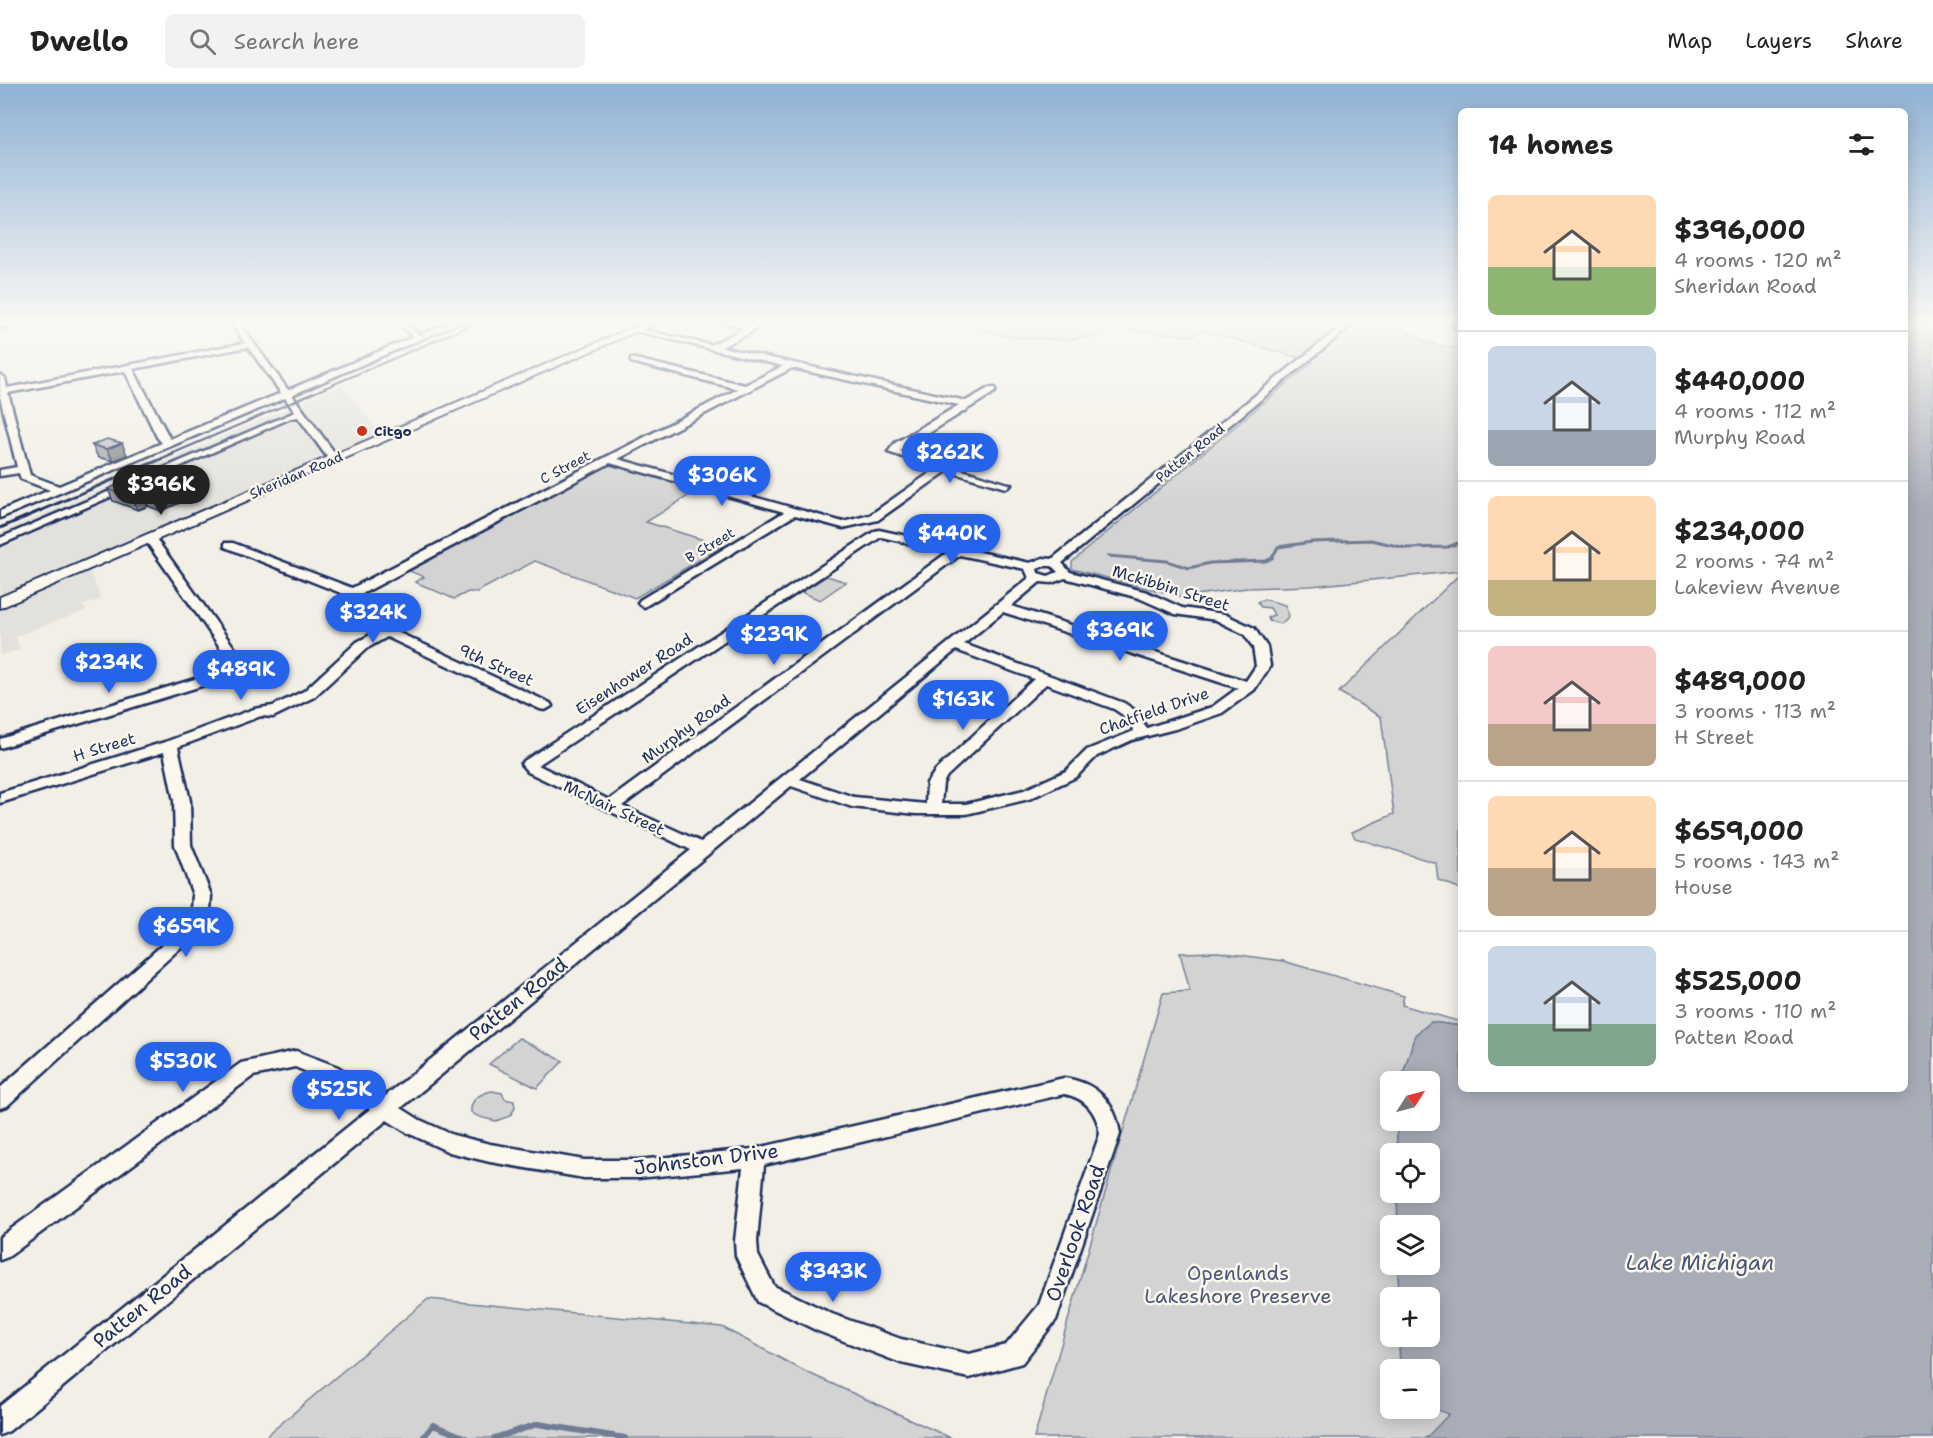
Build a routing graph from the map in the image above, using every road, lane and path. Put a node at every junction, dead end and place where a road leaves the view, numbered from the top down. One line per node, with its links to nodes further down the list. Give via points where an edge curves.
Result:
1 (48, 383): 12 (street)
2 (135, 383): 16 (street)
3 (280, 383): 13 (street)
4 (310, 383): 13 (street)
5 (511, 383): 17 (main road, Sheridan Road)
6 (727, 383): 10 (street)
7 (755, 383): 10 (street, C Street)
8 (869, 383): 14 (street)
9 (1278, 383): 30 (street, Patten Road)
10 (746, 388): 18 (street, C Street)
11 (992, 390): 14 (street)
12 (2, 392): 20 (street)
13 (287, 393): 15 (street); 16 (street)
14 (966, 404): 19 (street, via 893,449 902,456)
15 (301, 413): 17 (street); 27 (street)
16 (169, 444): 23 (street)
17 (334, 459): 26 (main road, Sheridan Road)
18 (609, 460): 24 (street); 32 (street, C Street)
19 (944, 468): 22 (street); 24 (street, via 874,518 843,525)
20 (22, 469): 21 (street); 23 (street, via 28,480)
21 (0, 473)
22 (1006, 485)
23 (59, 490): 25 (street)
24 (792, 512): 34 (street, B Street)
25 (0, 515)
26 (150, 538): 33 (main road, Sheridan Road); 43 (street, via 236,662 229,673)
27 (0, 542)
28 (228, 545): 32 (street)
29 (957, 551): 31 (street); 45 (street, Eisenhower Road, via 879,533); 48 (street, Murphy Road)
30 (1059, 568): 31 (street, Patten Road, via 1043,562); 38 (street, Mckibbin Street, via 1179,610 1219,617 1249,631)
31 (1034, 572): 35 (street, Patten Road)
32 (353, 593): 36 (street, 9th Street, via 345,610)
33 (0, 603)
34 (644, 603)
35 (1001, 607): 37 (street, Patten Road); 40 (street)
36 (385, 633): 41 (street, 9th Street); 44 (street, H Street, via 362,645 309,694 247,723)
37 (954, 645): 39 (street); 46 (street, Patten Road)
38 (1260, 647): 40 (street, Chatfield Drive, via 1263,666)
39 (1044, 678): 42 (street, via 1119,706); 49 (street, via 941,773 935,783)
40 (1249, 687): 42 (street, Chatfield Drive, via 1217,710)
41 (545, 706)
42 (1143, 733): 49 (street, Chatfield Drive, via 1092,753 1071,774 1029,794 966,808)
43 (0, 744)
44 (170, 745): 47 (street, H Street); 51 (street, via 182,801 183,844 202,895 197,920)
45 (529, 764): 48 (street, McNair Street)
46 (788, 780): 49 (street, Chatfield Drive, via 852,802); 50 (street, Patten Road)
47 (0, 798)
48 (610, 807): 50 (street, McNair Street)
49 (933, 809)
50 (702, 849): 53 (street, Patten Road)
51 (0, 1100)
52 (1099, 1103): 54 (street, Johnston Drive, via 1086,1091 1064,1086); 54 (street, Overlook Road, via 1106,1112 1110,1134 1048,1312 1012,1354 969,1366 901,1351 826,1323 766,1294 747,1256)
53 (385, 1108): 54 (street, Johnston Drive, via 449,1143 584,1168 637,1169); 55 (street, Johnston Drive, via 331,1073 296,1059 248,1069); 56 (street, Patten Road)
54 (753, 1158)
55 (0, 1250)
56 (0, 1422)

